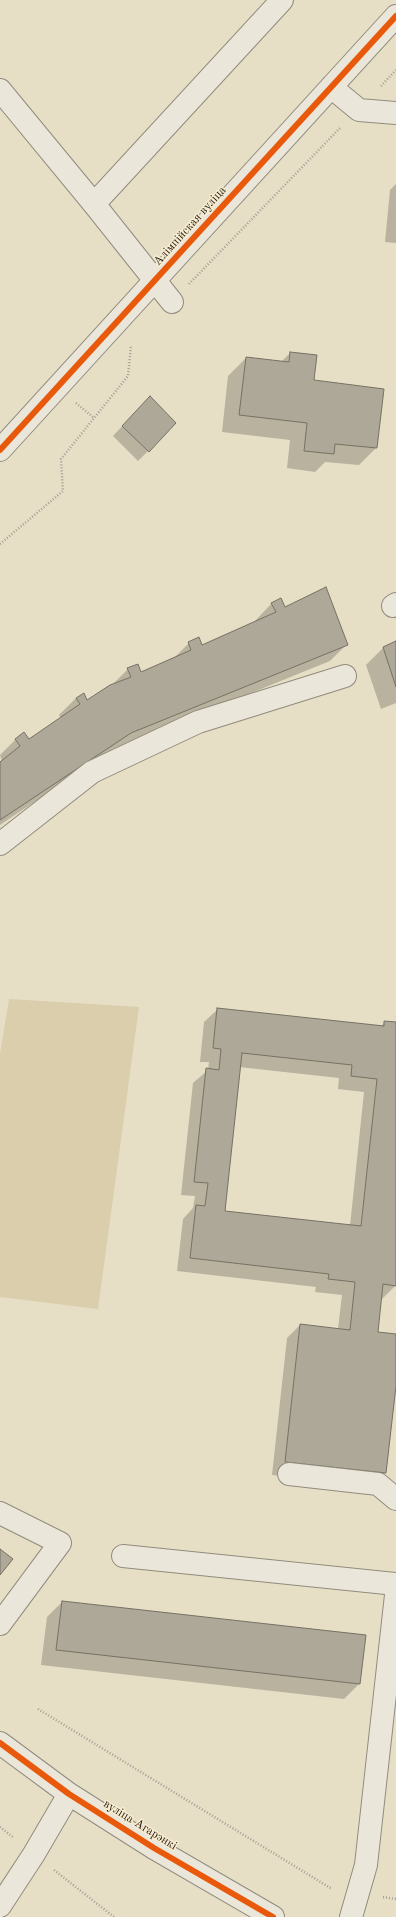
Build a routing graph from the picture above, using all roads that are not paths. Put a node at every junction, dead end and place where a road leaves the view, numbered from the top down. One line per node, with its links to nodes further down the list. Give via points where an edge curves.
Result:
1 (282, 0): 6 (street)
2 (396, 16): 3 (street, Алімпійская вуліца)
3 (331, 88): 5 (street, via 359,110); 7 (street, Алімпійская вуліца)
4 (0, 90): 6 (street)
5 (396, 113)
6 (94, 204): 7 (street)
7 (155, 282): 8 (street); 9 (street, Алімпійская вуліца)
8 (172, 302)
9 (0, 450)
10 (345, 676): 11 (street, via 198,722 92,772)
11 (0, 844)
12 (289, 1474): 13 (street, via 378,1484)
13 (396, 1499)
14 (0, 1513): 18 (street, via 60,1543)
15 (122, 1556): 16 (street)
16 (396, 1584)
17 (396, 1595): 23 (street, via 366,1865)
18 (0, 1624)
19 (0, 1743): 20 (street, вуліца Агарэнкі)
20 (69, 1794): 21 (street); 22 (street, вуліца Агарэнкі, via 154,1848)
21 (0, 1906)
22 (273, 1917)
23 (352, 1917)

